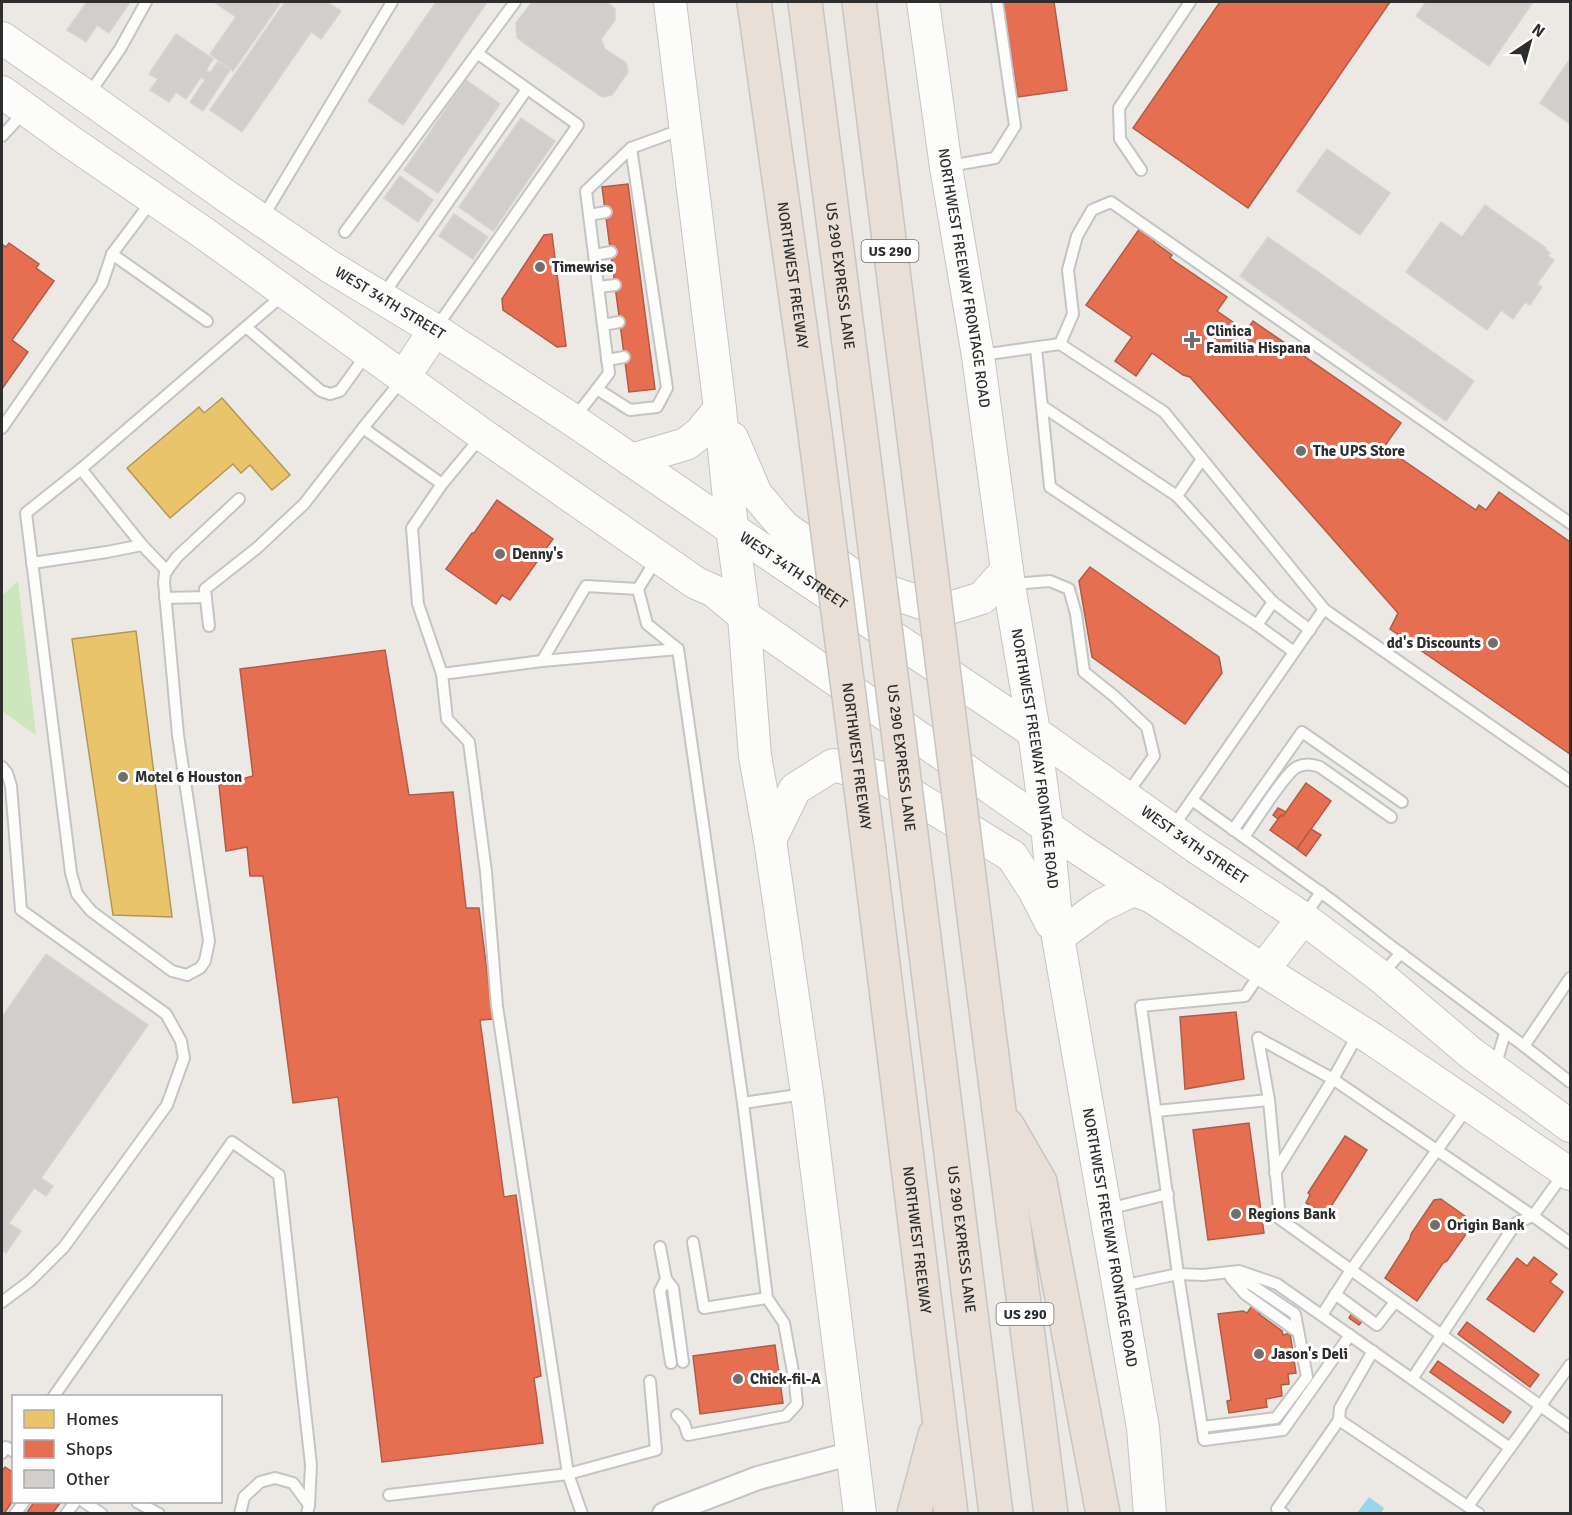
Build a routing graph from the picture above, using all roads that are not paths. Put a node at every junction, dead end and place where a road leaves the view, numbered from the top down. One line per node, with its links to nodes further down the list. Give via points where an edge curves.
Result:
1 (146, 2): 14 (lane)
2 (392, 2): 24 (lane)
3 (515, 2): 12 (lane)
4 (670, 2): 16 (main road)
5 (754, 2): 145 (highway, NORTHWEST FREEWAY, bridge, via 814,425)
6 (805, 2): 165 (highway, US 290 EXPRESS LANE, bridge)
7 (859, 2): 113 (highway, US 290, bridge)
8 (923, 2): 19 (main road, NORTHWEST FREEWAY FRONTAGE ROAD)
9 (997, 2): 19 (lane, via 1015,126 995,158)
10 (1190, 2): 20 (lane, via 1119,108 1120,139)
11 (2, 38): 14 (main road, WEST 34TH STREET)
12 (477, 53): 13 (lane); 25 (lane)
13 (527, 88): 32 (lane); 37 (lane, via 578,125)
14 (87, 97): 24 (main road, WEST 34TH STREET)
15 (14, 101): 17 (lane); 21 (main road)
16 (686, 128): 18 (lane); 49 (main road)
17 (2, 136)
18 (631, 148): 23 (lane, via 586,191); 40 (lane, via 651,315)
19 (946, 166): 43 (main road, NORTHWEST FREEWAY FRONTAGE ROAD)
20 (1141, 170)
21 (153, 199): 27 (lane); 31 (main road)
22 (606, 212): 23 (lane)
23 (590, 216): 28 (lane)
24 (262, 220): 32 (main road, WEST 34TH STREET)
25 (345, 232)
26 (611, 252): 28 (lane)
27 (112, 254): 33 (lane); 52 (lane, via 102,284)
28 (594, 255): 30 (lane)
29 (615, 285): 30 (lane)
30 (599, 287): 35 (lane)
31 (285, 293): 36 (lane); 41 (main road)
32 (381, 298): 37 (main road, WEST 34TH STREET)
33 (207, 321)
34 (620, 322): 35 (lane)
35 (603, 325): 45 (lane)
36 (246, 327): 41 (lane, via 330,394 340,391); 56 (lane)
37 (435, 330): 46 (main road); 50 (main road, WEST 34TH STREET)
38 (1060, 344): 39 (lane); 54 (lane, via 1164,412); 60 (lane, via 1073,314 1068,270 1077,236 1092,210 1112,202)
39 (1036, 348): 43 (lane); 48 (lane)
40 (662, 350): 42 (lane); 47 (lane, via 667,388 657,407 630,410)
41 (368, 352): 46 (main road)
42 (650, 352)
43 (978, 356): 66 (main road, NORTHWEST FREEWAY FRONTAGE ROAD)
44 (624, 357): 45 (lane)
45 (607, 360): 47 (lane, via 609,373)
46 (404, 378): 51 (lane); 53 (main road)
47 (597, 389): 50 (lane)
48 (1042, 406): 58 (lane); 73 (lane, via 1050,487)
49 (720, 409): 55 (main road, via 686,444); 61 (main road); 66 (main road, via 756,494 784,527 866,584 943,610 982,598)
50 (573, 420): 55 (main road, WEST 34TH STREET)
51 (363, 428): 57 (lane); 68 (lane, via 304,504 258,548 205,589)
52 (2, 429)
53 (483, 435): 57 (lane); 63 (main road)
54 (1202, 459): 58 (lane); 71 (lane)
55 (631, 460): 61 (main road, WEST 34TH STREET)
56 (81, 469): 62 (lane); 64 (lane, via 26,513)
57 (442, 484): 79 (lane, via 412,528 418,604)
58 (1177, 496): 70 (lane)
59 (239, 499): 65 (lane)
60 (1570, 523)
61 (732, 529): 72 (main road); 80 (main road, WEST 34TH STREET)
62 (142, 545): 64 (lane); 65 (lane)
63 (658, 556): 67 (lane); 72 (main road, via 714,591)
64 (32, 563): 69 (lane, via 71,873 77,894 92,911 172,971 187,975 205,961 209,941 178,735)
65 (167, 571): 69 (lane)
66 (1008, 577): 80 (main road, NORTHWEST FREEWAY FRONTAGE ROAD); 85 (lane, via 1050,581 1069,589 1084,672 1147,727 1154,756)
67 (638, 589): 76 (lane, via 647,624); 78 (lane, via 586,586)
68 (206, 597): 69 (lane); 74 (lane)
69 (165, 598)
70 (1273, 602): 73 (lane); 75 (lane)
71 (1324, 609): 75 (lane); 84 (lane)
72 (744, 616): 89 (main road); 93 (main road, via 755,756)
73 (1257, 625): 77 (lane)
74 (209, 626)
75 (1310, 630): 77 (lane)
76 (678, 650): 78 (lane); 110 (lane)
77 (1294, 652): 86 (lane)
78 (543, 661): 79 (lane)
79 (442, 674): 151 (lane, via 447,719 469,742 486,872 498,1016)
80 (1034, 732): 85 (main road, WEST 34TH STREET); 89 (main road, NORTHWEST FREEWAY FRONTAGE ROAD)
81 (1283, 759): 82 (lane); 87 (lane, via 1302,732); 91 (lane)
82 (1304, 764): 88 (lane, via 1320,767); 92 (lane, via 1288,775)
83 (2, 767): 130 (lane, via 11,786 21,910 166,1014 181,1041 184,1058 166,1105 64,1247)
84 (1570, 781)
85 (1125, 797): 90 (main road, WEST 34TH STREET)
86 (1192, 800): 90 (lane); 91 (lane)
87 (1402, 802)
88 (1391, 817)
89 (1047, 826): 95 (main road); 97 (main road, NORTHWEST FREEWAY FRONTAGE ROAD)
90 (1171, 830): 96 (main road, WEST 34TH STREET)
91 (1233, 830): 92 (lane)
92 (1244, 837): 94 (lane)
93 (770, 840): 97 (main road, via 795,789 833,765 886,779 1012,856); 108 (main road)
94 (1321, 892): 96 (lane); 98 (lane)
95 (1153, 897): 97 (main road, via 1133,890 1100,906); 99 (main road)
96 (1304, 918): 99 (main road); 100 (main road, WEST 34TH STREET)
97 (1058, 937): 119 (main road, NORTHWEST FREEWAY FRONTAGE ROAD)
98 (1401, 953): 100 (lane); 103 (lane)
99 (1263, 970): 102 (main road); 112 (lane, via 1245,996 1141,1006)
100 (1380, 976): 105 (main road, WEST 34TH STREET)
101 (1570, 978): 104 (lane)
102 (1360, 1031): 106 (lane); 111 (main road)
103 (1505, 1033): 104 (lane); 105 (lane)
104 (1524, 1046): 107 (lane)
105 (1494, 1071): 111 (main road); 114 (main road, WEST 34TH STREET)
106 (1333, 1079): 109 (lane, via 1258,1038); 115 (lane); 117 (lane)
107 (1570, 1082)
108 (807, 1093): 110 (lane); 150 (main road)
109 (1269, 1100): 112 (lane); 117 (lane)
110 (743, 1103): 129 (lane)
111 (1470, 1104): 115 (lane); 116 (main road)
112 (1156, 1112): 118 (lane)
113 (1000, 1114): 166 (highway, US 290); 167 (highway, via 1040,1182)
114 (1570, 1126)
115 (1437, 1151): 120 (lane); 124 (lane)
116 (1568, 1172): 120 (lane)
117 (1275, 1173): 124 (lane, via 1280,1219)
118 (1168, 1194): 119 (lane); 126 (lane)
119 (1105, 1209): 127 (main road, NORTHWEST FREEWAY FRONTAGE ROAD)
120 (1533, 1215): 122 (lane); 136 (lane, via 1515,1223)
121 (693, 1242): 129 (lane, via 704,1308)
122 (1570, 1243)
123 (660, 1247): 138 (lane, via 666,1279 660,1291)
124 (1351, 1270): 128 (lane); 131 (lane)
125 (1227, 1273): 126 (lane); 132 (lane, via 1239,1271 1277,1284); 134 (lane, via 1295,1314)
126 (1178, 1274): 127 (lane); 147 (lane)
127 (1118, 1287): 168 (main road, NORTHWEST FREEWAY FRONTAGE ROAD, via 1143,1428)
128 (1335, 1294): 131 (lane, via 1377,1326); 133 (lane)
129 (767, 1298): 144 (lane, via 784,1323 797,1404 786,1416 688,1435)
130 (2, 1302)
131 (1395, 1302): 136 (lane)
132 (1311, 1307): 133 (lane); 134 (lane)
133 (1322, 1315): 135 (lane)
134 (1299, 1332): 147 (lane, via 1307,1377 1276,1418)
135 (1350, 1335): 137 (lane); 147 (lane, via 1283,1430 1204,1440)
136 (1441, 1335): 140 (lane); 143 (lane)
137 (1372, 1351): 140 (lane); 146 (lane, via 1340,1408)
138 (677, 1363)
139 (1570, 1365): 143 (lane)
140 (1412, 1379): 149 (lane)
141 (650, 1381): 151 (lane, via 656,1450)
142 (55, 1395): 156 (lane, via 232,1142 279,1175 310,1465)
143 (1541, 1405): 148 (lane); 149 (lane)
144 (684, 1417)
145 (939, 1419): 163 (highway); 164 (highway, NORTHWEST FREEWAY)
146 (1339, 1420): 155 (lane); 169 (lane, via 1277,1509)
147 (1202, 1427)
148 (1570, 1427)
149 (1510, 1448): 155 (lane)
150 (853, 1454): 157 (street, via 758,1478); 162 (main road)
151 (568, 1474): 152 (lane); 161 (lane)
152 (389, 1496)
153 (86, 1503): 158 (lane)
154 (139, 1503): 159 (lane)
155 (1468, 1506): 170 (lane)
156 (308, 1509): 160 (lane, via 292,1483 275,1478 260,1482 244,1497)
157 (664, 1513)
158 (102, 1514)
159 (159, 1514)
160 (240, 1514)
161 (582, 1514)
162 (860, 1514)
163 (915, 1514)
164 (951, 1514)
165 (996, 1514)
166 (1051, 1514)
167 (1103, 1514)
168 (1150, 1514)
169 (1284, 1514)
170 (1479, 1514)

